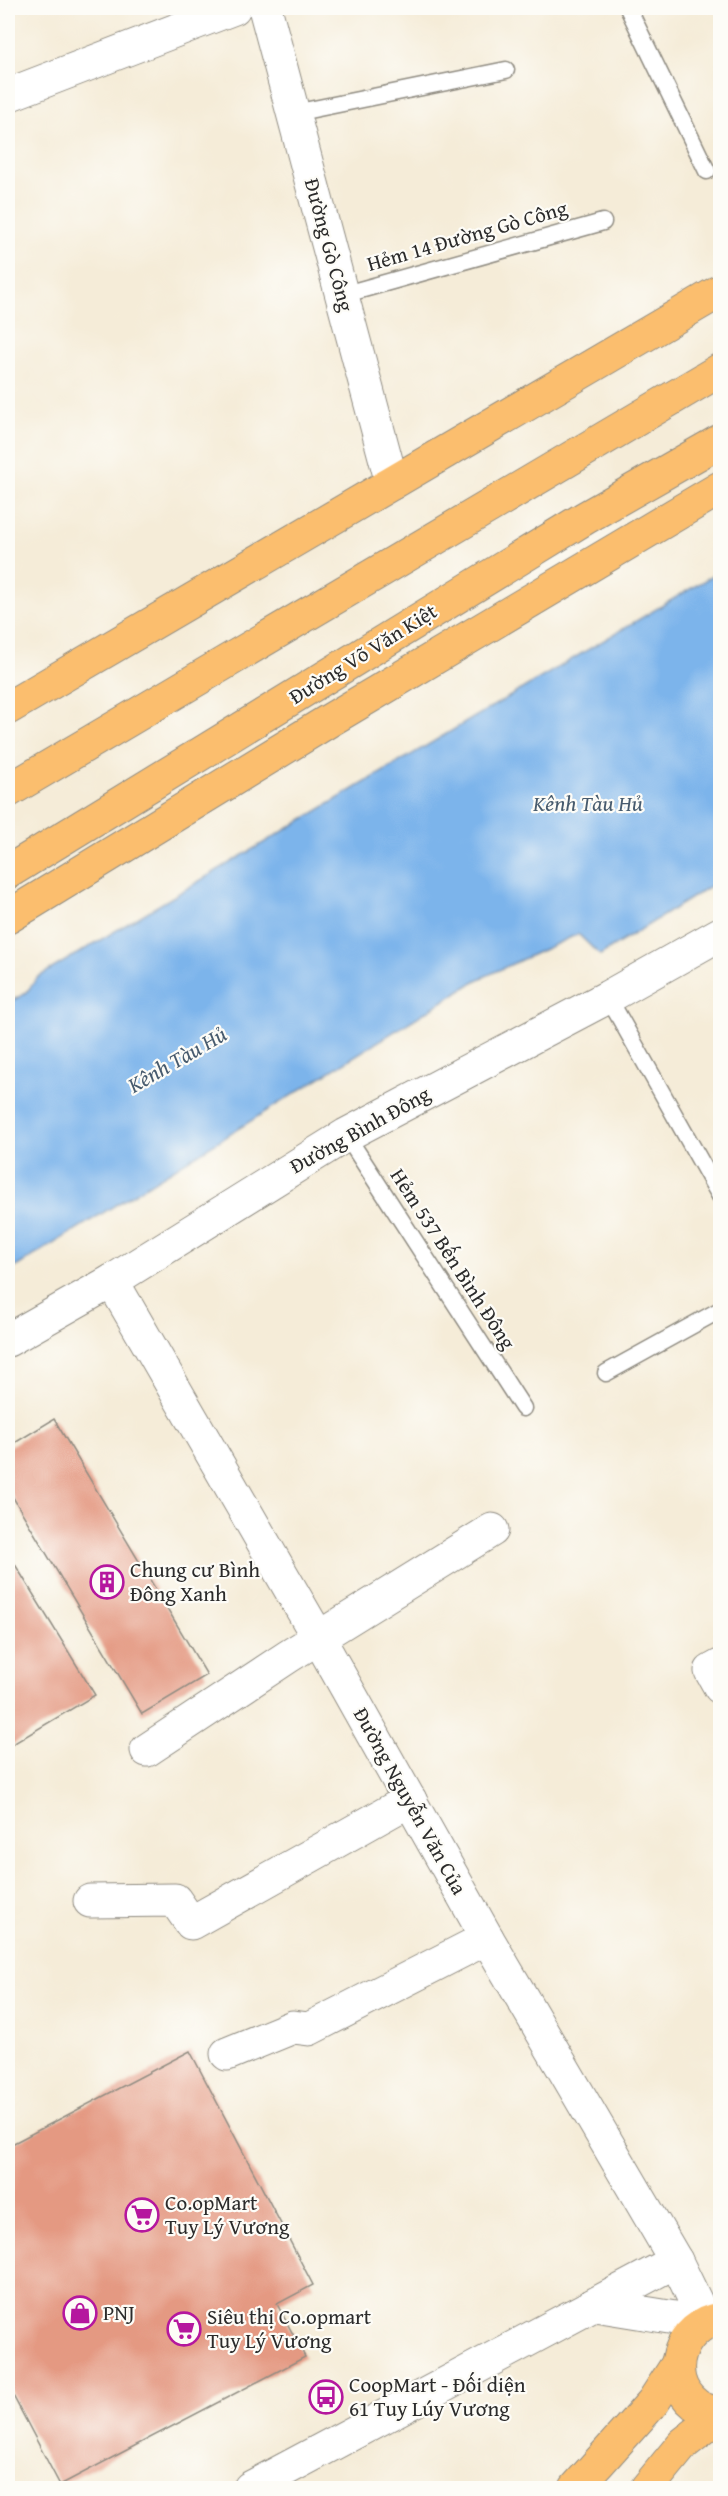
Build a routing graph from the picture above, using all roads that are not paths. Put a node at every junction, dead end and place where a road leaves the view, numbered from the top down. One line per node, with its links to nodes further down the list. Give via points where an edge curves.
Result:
1 (234, 8): 5 (street)
2 (266, 8): 6 (street, Đường Gò Công)
3 (628, 8): 7 (lane)
4 (506, 70): 6 (lane)
5 (8, 95)
6 (294, 113): 10 (street, Đường Gò Công)
7 (707, 171)
8 (603, 222): 10 (lane, Hẻm 14 Đường Gò Công)
9 (720, 291): 13 (main road)
10 (342, 295): 13 (street, Đường Gò Công)
11 (720, 370): 16 (main road)
12 (720, 441): 17 (main road, Đường Võ Văn Kiệt, via 574,524)
13 (392, 483): 15 (main road)
14 (720, 488): 18 (main road, Đường Võ Văn Kiệt)
15 (8, 708)
16 (8, 791)
17 (8, 872)
18 (8, 917)
19 (720, 934): 20 (street, Đường Bình Đông)
20 (608, 997): 21 (street, Đường Bình Đông); 22 (lane)
21 (346, 1135): 23 (street, Đường Bình Đông); 27 (lane, Hẻm 537 Bến Bình Đông)
22 (720, 1196)
23 (112, 1281): 25 (street, Đường Bình Đông); 29 (street, Đường Nguyễn Văn Của)
24 (720, 1310): 26 (lane)
25 (8, 1340)
26 (606, 1373)
27 (523, 1408)
28 (492, 1530): 29 (street)
29 (318, 1637): 32 (street); 33 (street, Đường Nguyễn Văn Của)
30 (720, 1666): 31 (street, via 711,1671)
31 (720, 1688)
32 (147, 1750)
33 (410, 1800): 34 (street, via 191,1923 175,1900); 35 (street, Đường Nguyễn Văn Của)
34 (90, 1901)
35 (487, 1938): 36 (street, via 309,2029 293,2027); 37 (street, Đường Nguyễn Văn Của)
36 (227, 2054)
37 (676, 2262): 38 (street); 39 (street, Đường Nguyễn Văn Của)
38 (595, 2305): 39 (street); 42 (street)
39 (713, 2321): 40 (main road, via 687,2337)
40 (677, 2365): 41 (main road, via 679,2379 694,2404); 43 (main road, via 653,2402)
41 (720, 2414): 44 (main road, via 683,2444)
42 (250, 2488)
43 (576, 2488)
44 (646, 2488)

